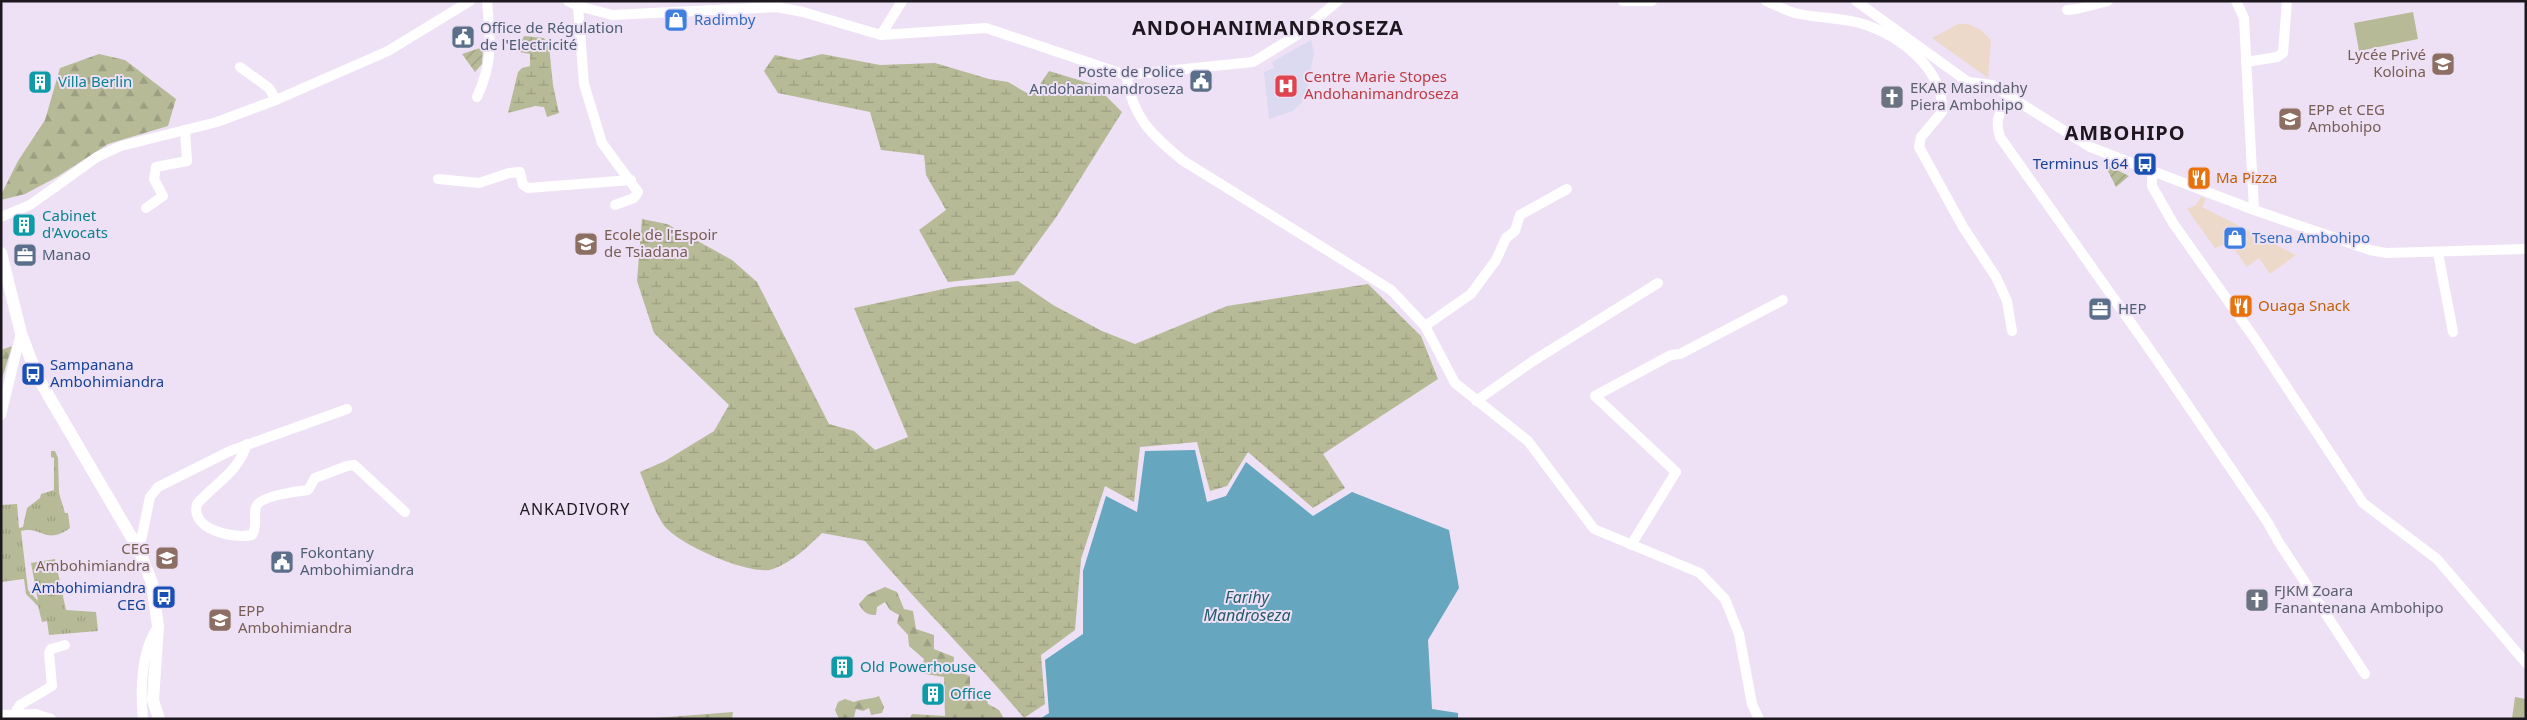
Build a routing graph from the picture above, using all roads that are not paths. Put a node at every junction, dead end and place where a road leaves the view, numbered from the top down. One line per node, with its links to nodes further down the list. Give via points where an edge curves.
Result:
1 (470, 1): 23 (street, via 388,50)
2 (487, 1): 21 (street, via 490,56 486,78)
3 (568, 1): 14 (street)
4 (902, 1): 17 (street)
5 (1338, 1): 20 (street, via 1297,35 1253,62)
6 (1623, 1): 7 (street)
7 (1652, 1)
8 (1766, 1): 39 (street, via 1795,13 1865,24 1901,43 1929,70 1940,93 1942,112 1921,137 1919,147 1963,227 1996,277 2007,301)
9 (1856, 1): 22 (street, via 1968,82 1992,85)
10 (2108, 1): 16 (street)
11 (2236, 1): 18 (street, via 2244,18)
12 (2287, 1): 18 (street, via 2283,53)
13 (778, 4): 15 (street); 17 (street)
14 (578, 6): 15 (street, via 612,15); 27 (street, via 584,84 602,143)
15 (736, 6)
16 (2066, 10)
17 (881, 34): 20 (street, via 986,28)
18 (2246, 62): 31 (street)
19 (240, 67): 23 (street, via 269,88)
20 (1126, 75): 38 (street, via 1130,98 1140,120 1182,160 1391,290)
21 (477, 97)
22 (2011, 97): 25 (street, via 2090,147); 52 (street, via 1998,115 1996,126 2000,137 2268,523)
23 (276, 100): 24 (street)
24 (185, 130): 30 (street, via 187,161 156,167 154,179 163,196); 32 (street, via 121,146 97,158 30,205)
25 (2152, 171): 31 (street); 51 (street, via 2152,186 2173,223 2256,339 2363,503 2437,558)
26 (438, 179): 27 (street, via 479,183 520,172 523,185 528,188)
27 (631, 180): 29 (street, via 638,195)
28 (1566, 189): 38 (street, via 1520,215 1515,230 1506,238 1496,260 1471,294)
29 (615, 205)
30 (146, 208)
31 (2254, 210): 35 (street, via 2370,250)
32 (1, 217)
33 (2526, 249): 35 (street)
34 (1, 253): 41 (main road)
35 (2438, 253): 40 (street)
36 (1658, 283): 42 (street)
37 (1783, 300): 47 (street, via 1594,396 1676,472)
38 (1425, 326): 42 (street, via 1454,383)
39 (2012, 331)
40 (2453, 332)
41 (21, 333): 44 (street); 48 (main road, via 37,376)
42 (1476, 401): 47 (street, via 1528,441 1594,528)
43 (347, 410): 45 (street)
44 (1, 415)
45 (248, 444): 46 (street, via 242,460 197,504 197,516 202,524 228,533 252,535 259,502 293,491 308,490 315,478 354,465); 48 (street, via 167,481 153,492)
46 (405, 512)
47 (1631, 545): 58 (street, via 1700,573 1725,599 1739,634 1752,704)
48 (139, 550): 49 (main road, via 152,583)
49 (158, 626): 56 (street, via 147,649); 57 (main road, via 153,700)
50 (65, 644): 53 (street, via 49,653 52,686 20,705 17,709)
51 (2526, 663)
52 (2365, 674)
53 (20, 713): 54 (street); 55 (street)
54 (1, 715)
55 (51, 719)
56 (143, 719)
57 (159, 719)
58 (1759, 719)

